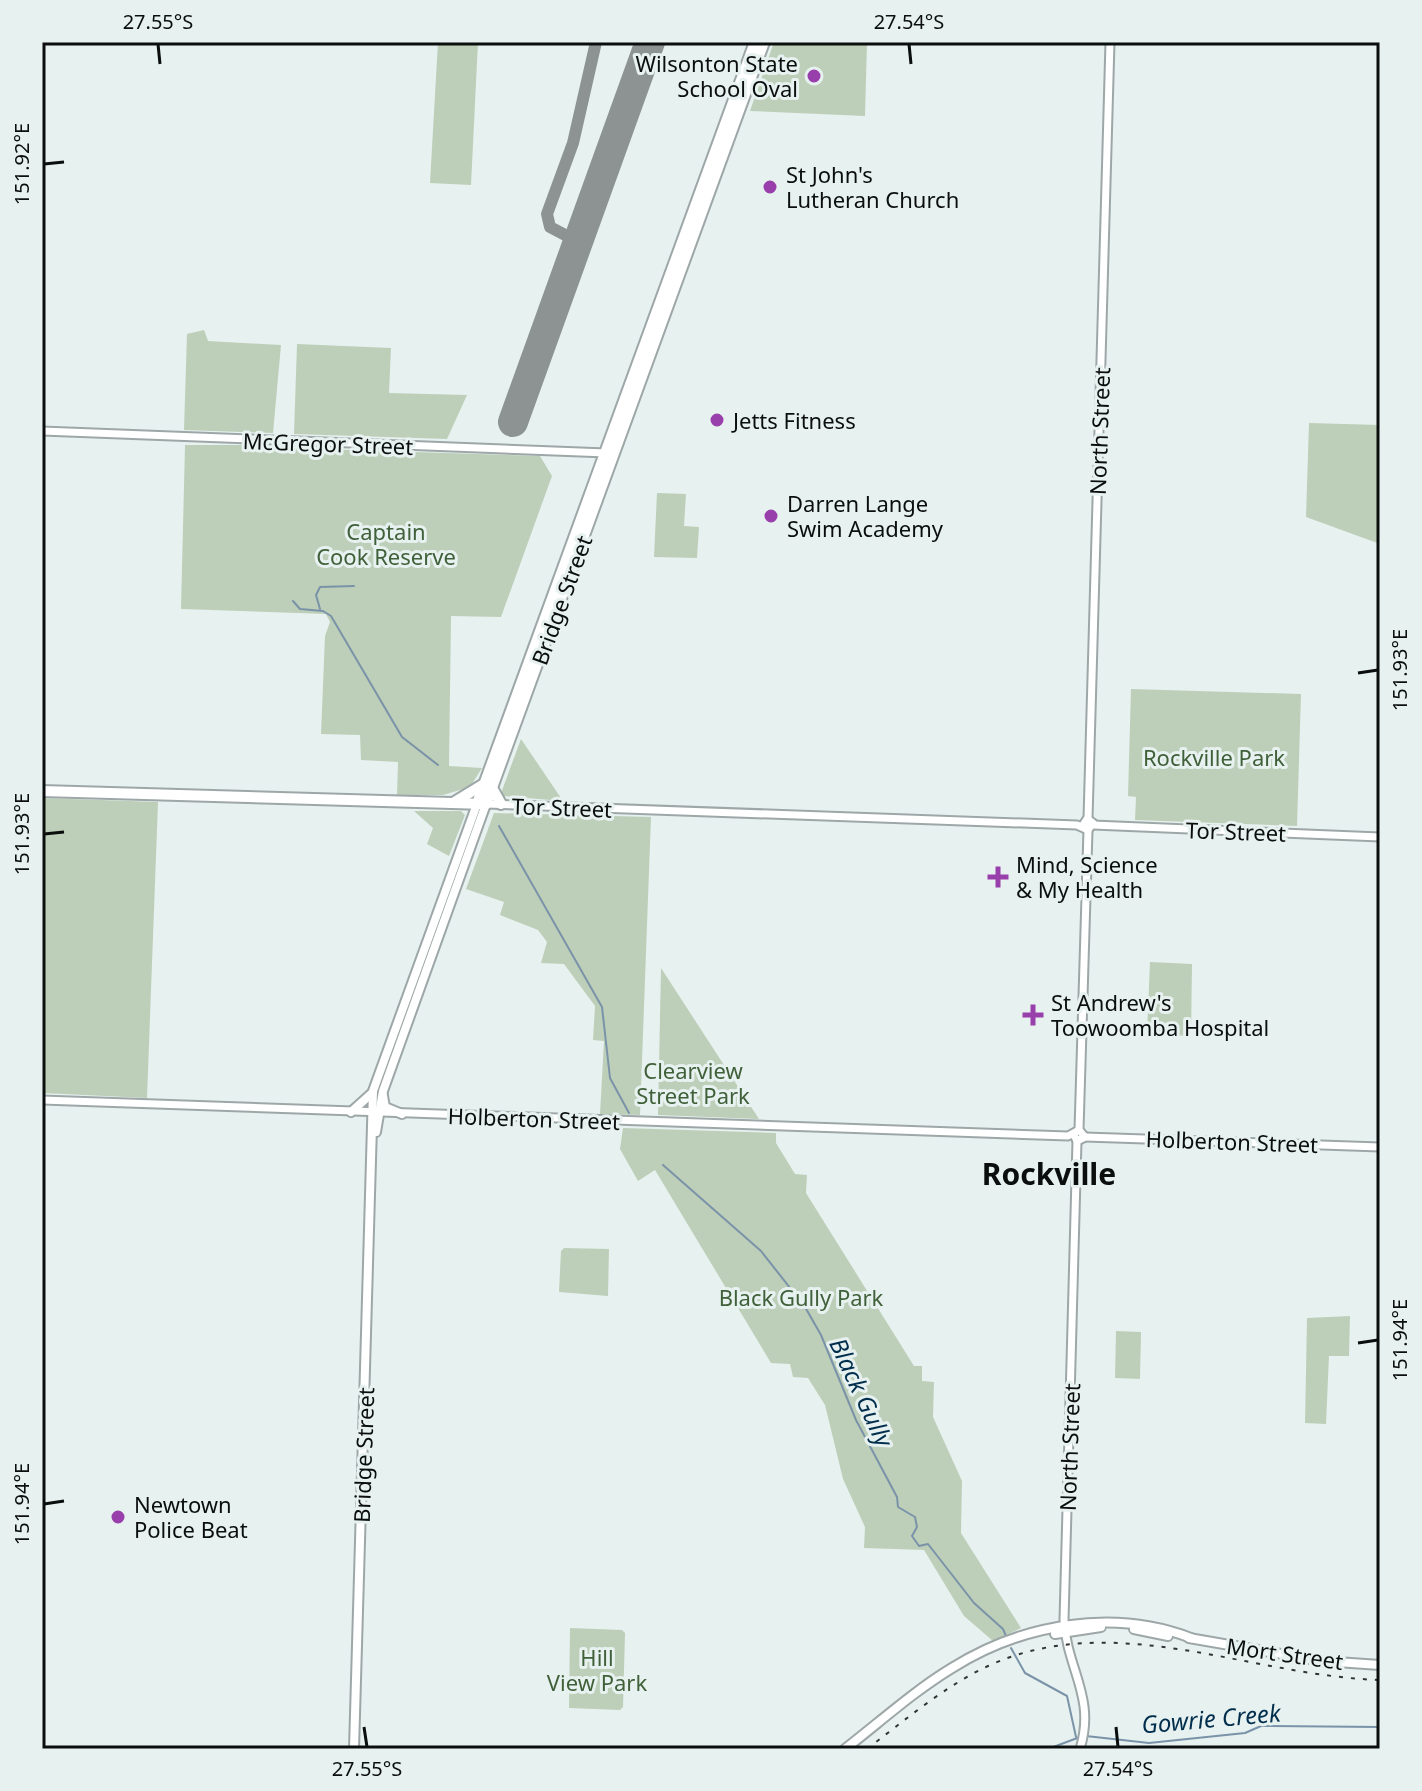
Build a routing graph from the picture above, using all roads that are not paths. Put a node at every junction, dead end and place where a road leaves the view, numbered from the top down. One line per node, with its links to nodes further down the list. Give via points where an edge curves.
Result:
1 (755, 42): 5 (highway, Bridge Street)
2 (764, 42): 5 (highway, Bridge Street)
3 (1110, 42): 12 (street, North Street)
4 (42, 431): 5 (street, McGregor Street)
5 (609, 454): 6 (highway, Bridge Street)
6 (488, 786): 8 (highway); 9 (highway, Bridge Street); 10 (highway)
7 (42, 791): 8 (highway, Tor Street)
8 (457, 804): 9 (highway, Tor Street); 11 (main road)
9 (482, 804): 10 (street, Tor Street); 11 (main road, Bridge Street); 14 (main road, Bridge Street)
10 (501, 804): 12 (street, Tor Street)
11 (470, 821): 14 (main road, Bridge Street)
12 (1088, 825): 13 (street, Tor Street); 19 (street, North Street)
13 (1380, 837)
14 (378, 1091): 16 (main road); 17 (main road, Bridge Street); 18 (main road, via 385,1107)
15 (42, 1100): 16 (street, Holberton Street)
16 (351, 1112): 17 (street, Holberton Street)
17 (375, 1112): 18 (street, Holberton Street); 24 (main road, Bridge Street)
18 (402, 1114): 19 (street, Holberton Street)
19 (1079, 1136): 20 (street, Holberton Street); 21 (street, North Street)
20 (1380, 1147)
21 (1065, 1629): 22 (main road, Mort Street, via 1127,1622 1322,1661); 23 (street, North Street, via 1086,1705); 25 (main road, Mort Street, via 999,1646 942,1674)
22 (1380, 1665)
23 (1081, 1746)
24 (354, 1749)
25 (845, 1749)

